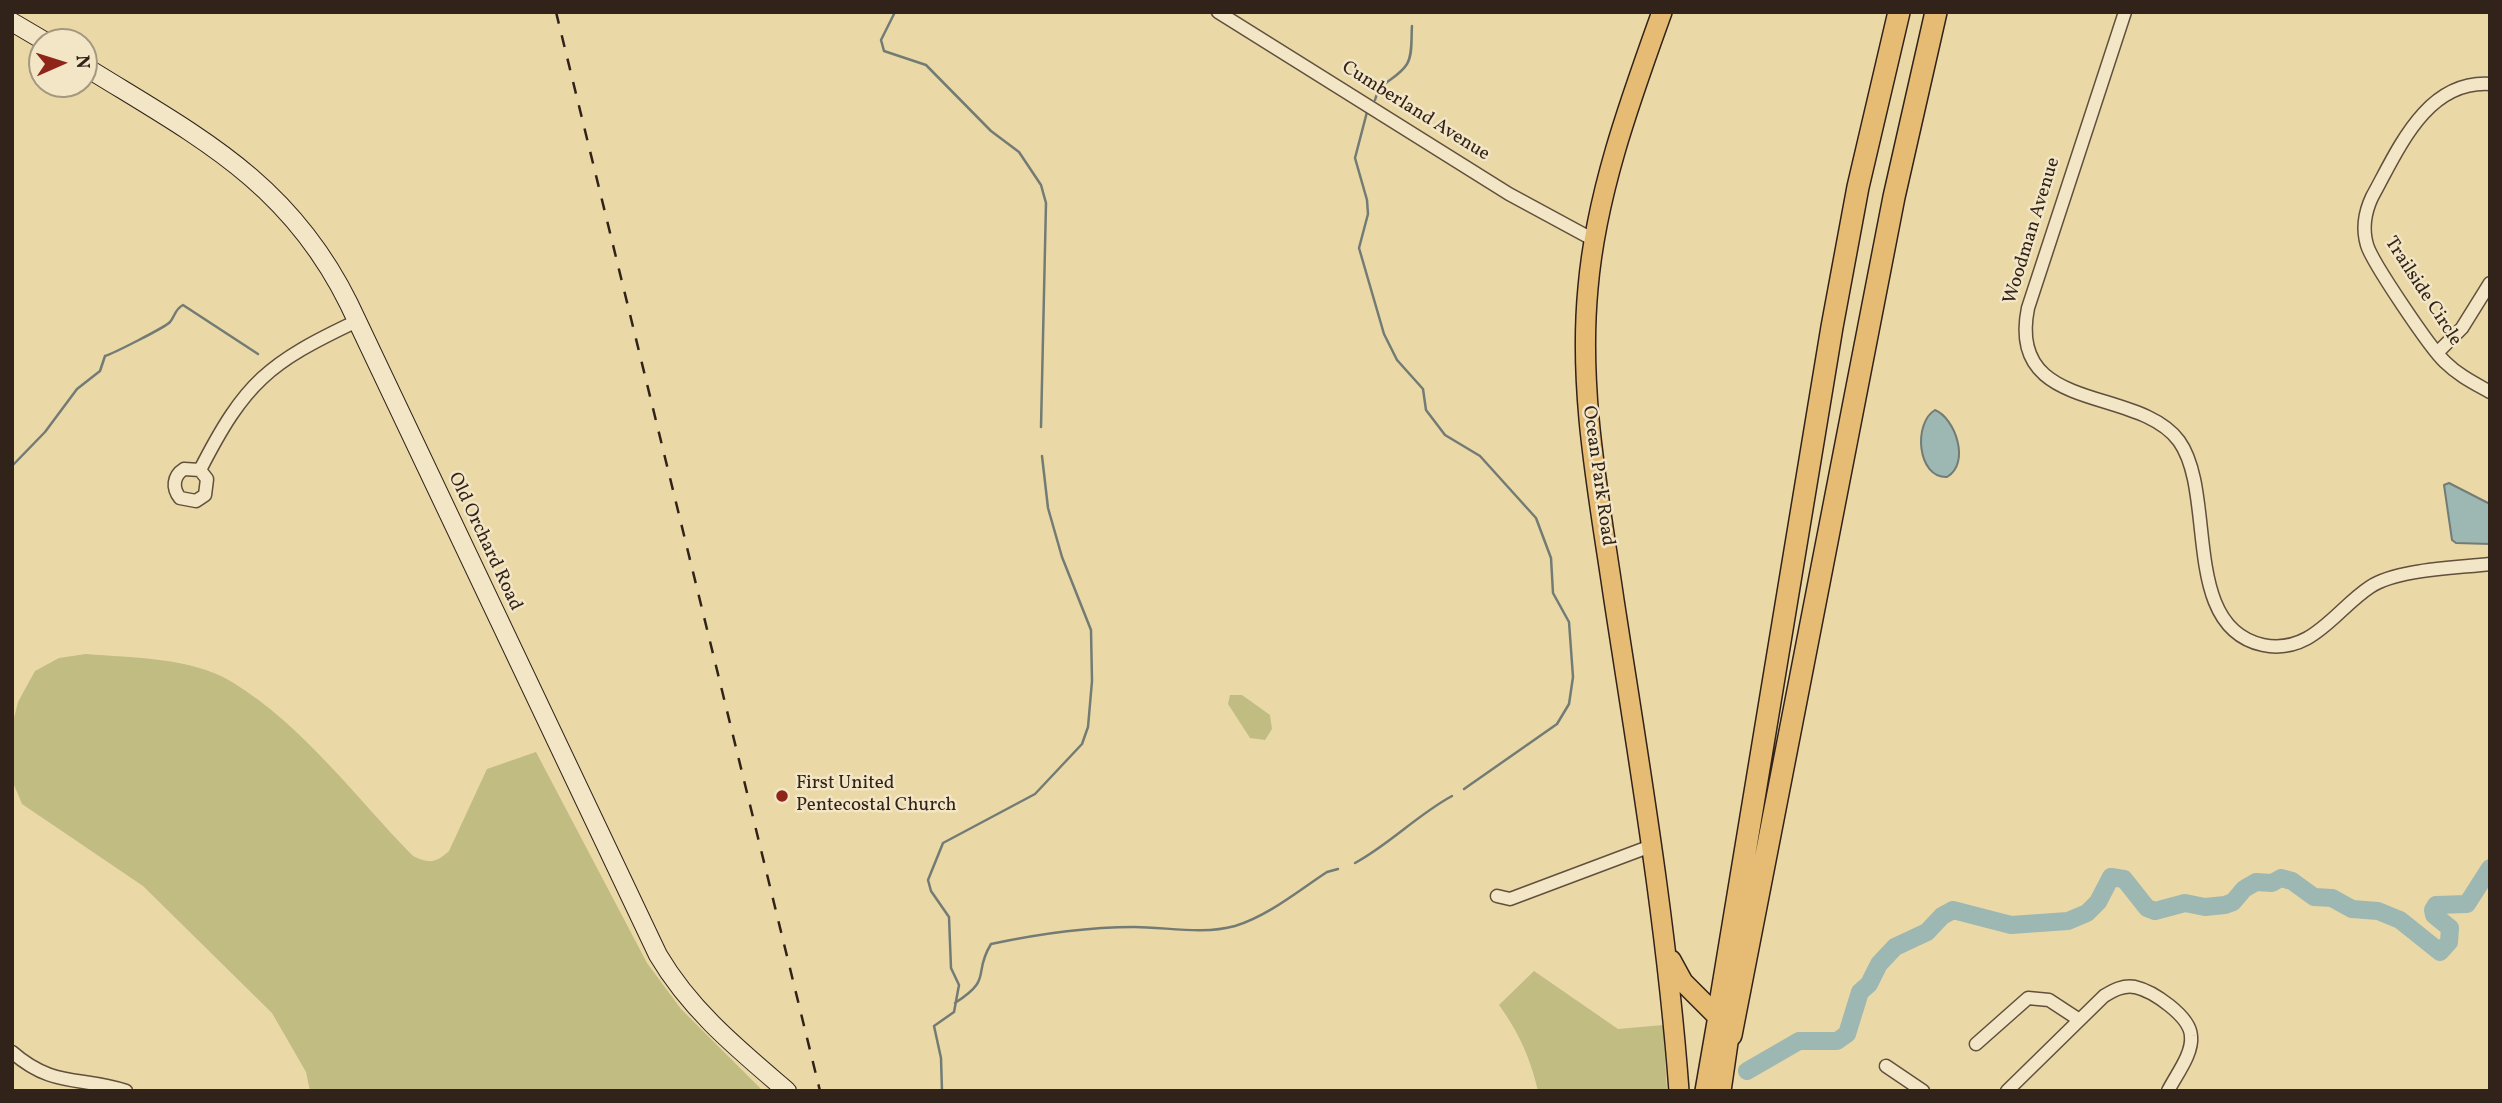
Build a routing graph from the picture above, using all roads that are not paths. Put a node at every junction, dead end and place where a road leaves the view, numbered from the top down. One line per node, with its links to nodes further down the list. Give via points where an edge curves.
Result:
1 (1218, 12): 10 (street, Cumberland Avenue, via 1509,194)
2 (1662, 12): 10 (main road, Ocean Park Road, via 1616,151)
3 (1899, 12): 22 (highway, via 1858,187 1832,327)
4 (1936, 12): 24 (highway, via 1894,197)
5 (2125, 12): 16 (street, Woodman Avenue, via 2028,308 2027,342 2038,367 2066,388 2153,421 2177,438 2189,467 2215,603 2231,628 2250,640 2278,647 2298,644 2380,581)
6 (12, 22): 7 (street)
7 (28, 31)
8 (98, 75): 12 (street, Old Orchard Road, via 211,145 258,181 310,238)
9 (2490, 84): 13 (street, Trailside Circle, via 2457,87 2429,105 2377,189 2365,218 2371,254)
10 (1594, 240): 17 (main road, Ocean Park Road, via 1586,304 1586,397)
11 (2490, 283): 13 (street, via 2462,328)
12 (357, 321): 15 (street, via 313,341 271,368 235,407); 29 (street, Old Orchard Road, via 659,955 698,1012)
13 (2437, 353): 14 (street, Trailside Circle)
14 (2490, 392)
15 (201, 470)
16 (2490, 564)
17 (1651, 846): 18 (street, via 1510,899); 19 (main road, Ocean Park Road)
18 (1497, 896)
19 (1666, 946): 20 (main road, Ocean Park Road, via 1675,970); 21 (main road, Ocean Park Road)
20 (1697, 997): 21 (main road, via 1680,1001); 22 (main road, Ocean Park Road)
21 (1672, 1010): 30 (main road, Ocean Park Road)
22 (1718, 1016): 24 (main road, Ocean Park Road); 31 (main road)
23 (2078, 1019): 25 (street, via 2049,1000 2028,998); 34 (street); 35 (street, via 2104,996 2124,987 2146,991 2160,1000 2185,1020 2191,1035 2188,1054)
24 (1731, 1035): 32 (main road)
25 (1976, 1044)
26 (12, 1052): 28 (street, via 49,1077)
27 (1886, 1066): 33 (street)
28 (125, 1091)
29 (787, 1091)
30 (1679, 1091)
31 (1705, 1091)
32 (1721, 1091)
33 (1923, 1091)
34 (2007, 1091)
35 (2168, 1091)

